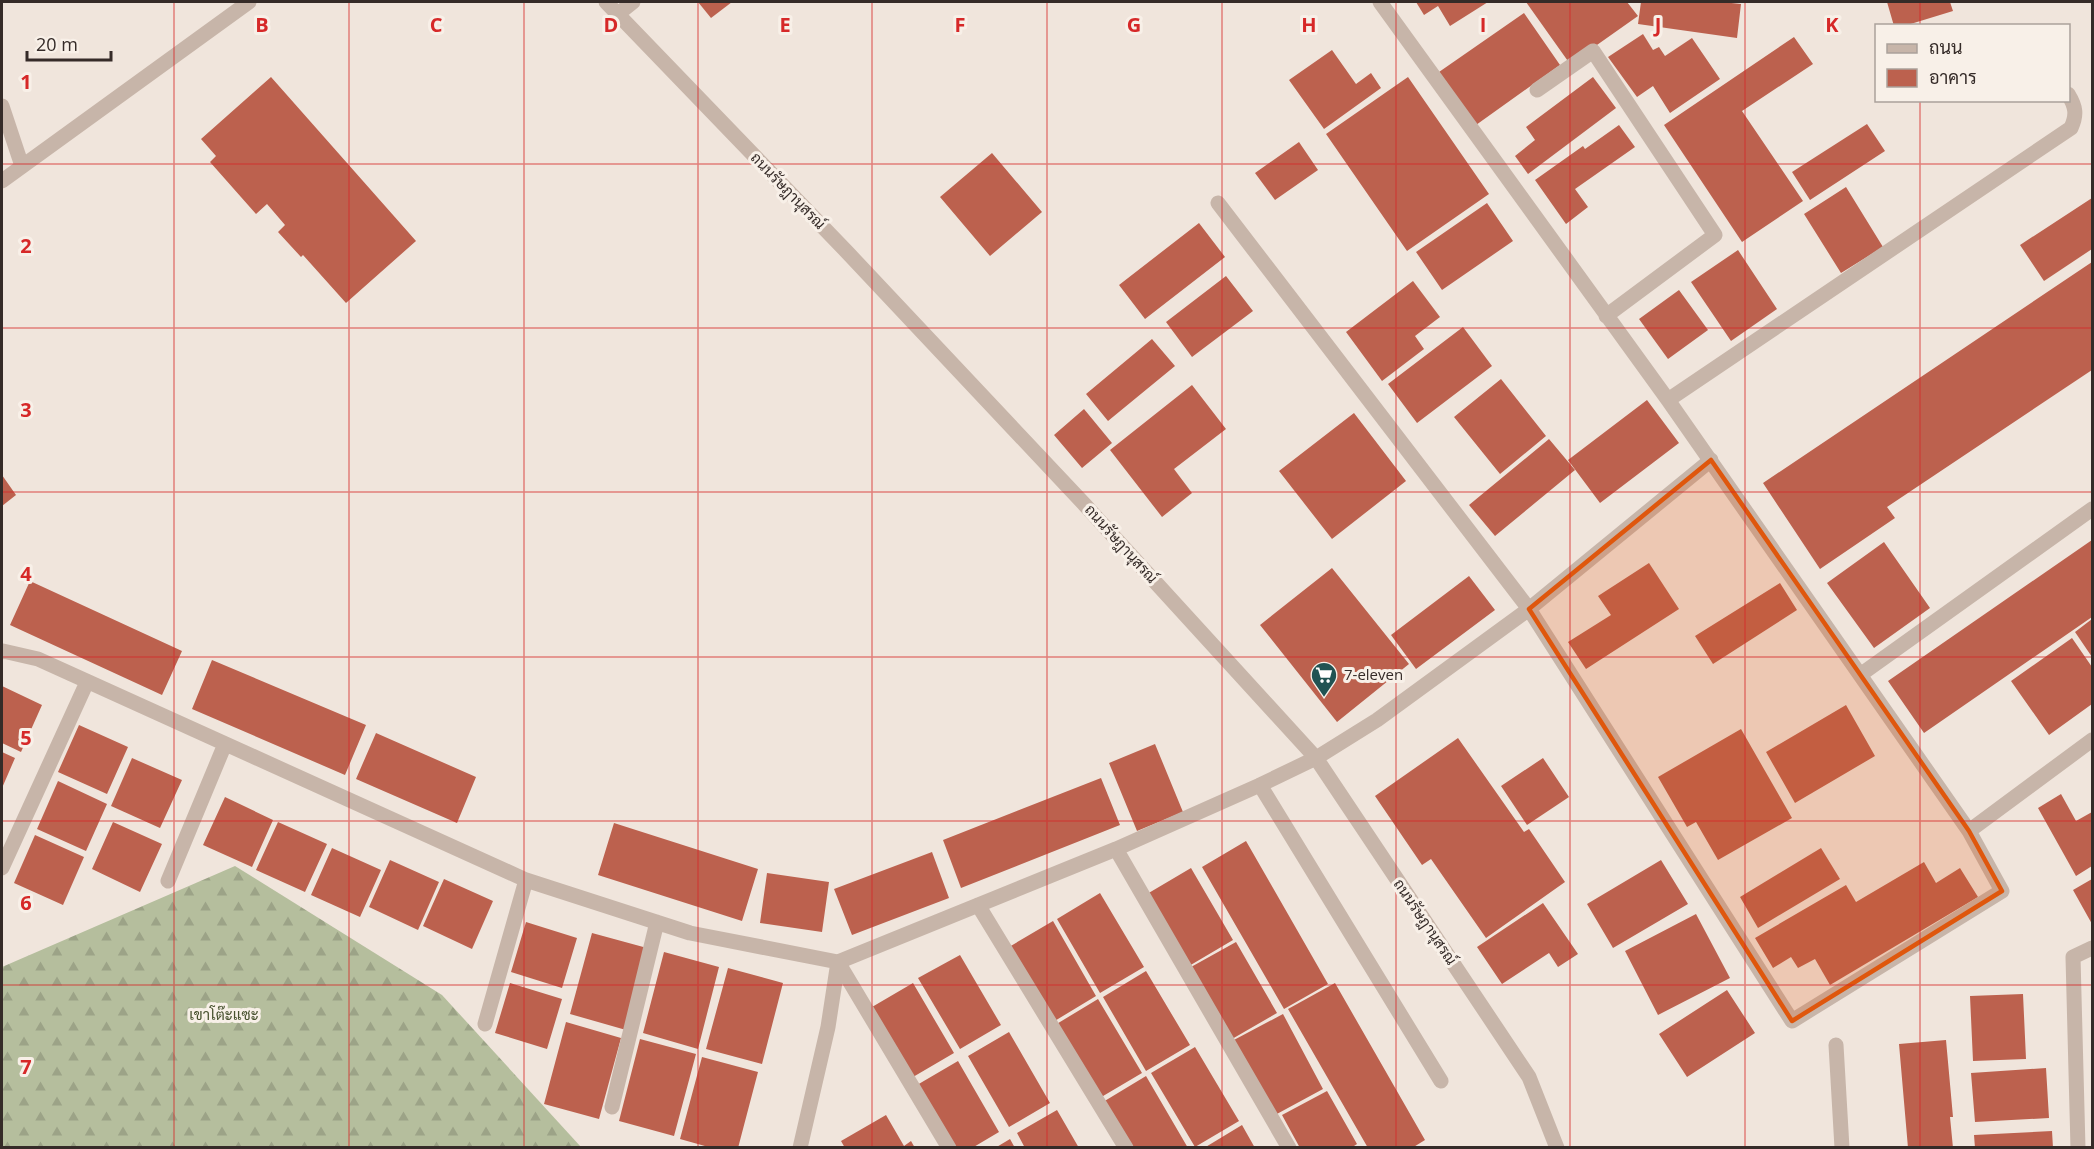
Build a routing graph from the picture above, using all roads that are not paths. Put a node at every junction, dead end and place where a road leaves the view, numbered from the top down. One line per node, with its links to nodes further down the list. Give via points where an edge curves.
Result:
1 (249, 2): 9 (street)
2 (606, 2): 5 (street, ถนนรัษฎานุสรณ์)
3 (633, 2): 5 (street)
4 (1380, 2): 12 (street)
5 (618, 14): 22 (street, ถนนรัษฎานุสรณ์, via 1077,497)
6 (1537, 90): 12 (street, via 1593,51 1715,235)
7 (2070, 98): 13 (street, via 2076,117 2071,128)
8 (2, 106): 9 (street)
9 (22, 166): 10 (street)
10 (2, 181)
11 (1218, 203): 16 (street)
12 (1606, 316): 13 (street)
13 (1668, 400): 14 (street)
14 (1711, 460): 16 (street); 18 (street)
15 (2092, 509): 18 (street)
16 (1529, 609): 22 (street, via 1377,720); 24 (street, via 1792,1021 2002,891)
17 (2, 652): 19 (street, via 38,659)
18 (1860, 675): 24 (street)
19 (87, 682): 21 (street); 26 (street)
20 (2092, 740): 24 (street)
21 (225, 744): 27 (street); 28 (street)
22 (1316, 758): 23 (street); 41 (street, ถนนรัษฎานุสรณ์, via 1529,1077)
23 (1260, 785): 25 (street); 35 (street)
24 (1969, 831)
25 (1116, 849): 29 (street); 40 (street)
26 (2, 868)
27 (526, 880): 30 (street); 33 (street)
28 (168, 881)
29 (978, 905): 32 (street); 39 (street)
30 (657, 922): 32 (street, via 690,933); 36 (street)
31 (2092, 948): 43 (street, via 2073,957)
32 (838, 962): 37 (street, via 828,1027); 38 (street)
33 (485, 1024)
34 (1836, 1045): 42 (street)
35 (1441, 1081)
36 (612, 1107)
37 (800, 1148)
38 (949, 1148)
39 (1126, 1148)
40 (1289, 1148)
41 (1557, 1148)
42 (1842, 1148)
43 (2078, 1148)

